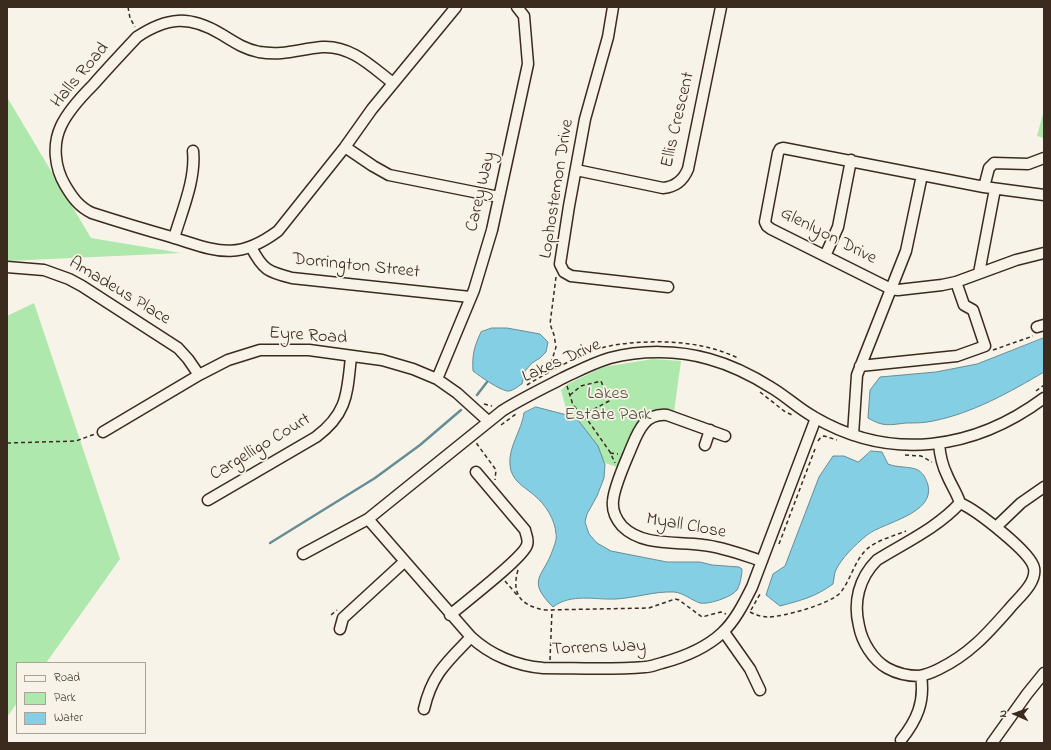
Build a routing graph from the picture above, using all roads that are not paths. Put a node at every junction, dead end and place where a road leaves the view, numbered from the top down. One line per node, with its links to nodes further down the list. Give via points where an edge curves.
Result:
1 (456, 7): 5 (street, Halls Road)
2 (517, 7): 15 (street, Carey Way, via 524,16 528,64)
3 (613, 7): 10 (street, Lophostemon Drive, via 608,37 585,119)
4 (721, 7): 10 (street, Ellis Crescent, via 688,169 680,183 656,187)
5 (393, 84): 6 (street, Halls Road); 16 (street, Halls Road, via 359,57 338,48 321,47 284,54 257,52 239,46 208,27 188,21 160,24 140,35 83,96 60,127 56,148 58,171 76,202 83,209 92,214)
6 (344, 147): 15 (street, via 389,175); 17 (street, Halls Road, via 278,231)
7 (193, 151): 16 (street, via 191,180)
8 (1044, 158): 12 (street, via 1028,164 994,163 989,168)
9 (851, 160): 11 (street, Glenlyon Drive); 19 (street, via 838,227); 19 (street, Glenlyon Drive, via 787,148 780,149 778,153 764,222 771,229)
10 (576, 170): 23 (street, Lophostemon Drive, via 560,260 564,272 571,276)
11 (922, 175): 12 (street, Glenlyon Drive); 24 (street, via 907,245)
12 (984, 187): 13 (street, Glenlyon Drive)
13 (995, 189): 14 (street, Glenlyon Drive); 21 (street)
14 (1044, 195)
15 (499, 197): 25 (street, Carey Way, via 492,230)
16 (174, 238): 17 (street, Halls Road, via 216,250 230,251)
17 (251, 247): 25 (street, Dorrington Street, via 259,262 272,273 292,278)
18 (1044, 253): 21 (street, Glenlyon Drive)
19 (825, 256): 24 (street, Glenlyon Drive)
20 (7, 267): 28 (street, Amadeus Place, via 44,270 82,286 178,348)
21 (979, 273): 22 (street, Glenlyon Drive)
22 (956, 282): 24 (street, Glenlyon Drive); 27 (street, via 964,305 973,310 985,346 957,356)
23 (668, 287)
24 (891, 289): 27 (street)
25 (470, 297): 29 (street, Carey Way)
26 (351, 357): 28 (street, Eyre Road, via 309,350 260,350 228,360); 29 (street, Eyre Road, via 382,360); 41 (street, Cargelligo Court, via 344,404 330,425 316,437)
27 (860, 366): 35 (street, via 856,375)
28 (199, 375): 34 (street, Eyre Road)
29 (437, 378): 32 (street, Eyre Road)
30 (1044, 398): 37 (street, Lakes Drive, via 1001,425 954,442)
31 (816, 418): 32 (street, Lakes Drive, via 772,388 736,369 696,356 656,352 612,358 589,366 524,397); 35 (street, Lakes Drive); 46 (street, Torrens Way)
32 (488, 421): 43 (street, Lakes Drive)
33 (710, 430): 36 (street, Myall Close); 38 (street); 46 (street, Myall Close, via 667,415 660,414 650,418 638,434 616,490 613,509 617,521 631,534 642,538 703,545)
34 (103, 432)
35 (853, 435): 37 (street, Lakes Drive, via 894,444)
36 (725, 436)
37 (939, 444): 42 (street, via 942,464)
38 (705, 445)
39 (476, 472): 48 (street, via 525,530 527,545 517,558)
40 (1044, 487): 44 (street, via 1021,503)
41 (208, 500)
42 (960, 504): 44 (street, via 969,507); 53 (street, via 926,531 877,560 866,574 858,592 857,612 862,637 874,656 896,672)
43 (368, 519): 45 (street, Lakes Drive); 47 (street, Torrens Way)
44 (996, 526): 53 (street, via 1030,559 1034,568 1029,587 977,644 948,664)
45 (303, 554)
46 (762, 561): 50 (street, Torrens Way, via 744,603)
47 (404, 562): 48 (street, Torrens Way); 49 (street, via 343,618)
48 (450, 614): 51 (street, Torrens Way)
49 (340, 629)
50 (724, 632): 51 (street, Torrens Way, via 713,641 682,657 646,667 530,667 498,655); 54 (street, via 745,661)
51 (471, 637): 55 (street, via 433,681)
52 (1044, 673): 57 (street)
53 (921, 676): 56 (street, via 922,692 916,719)
54 (760, 690)
55 (424, 709)
56 (900, 740)
57 (992, 743)

